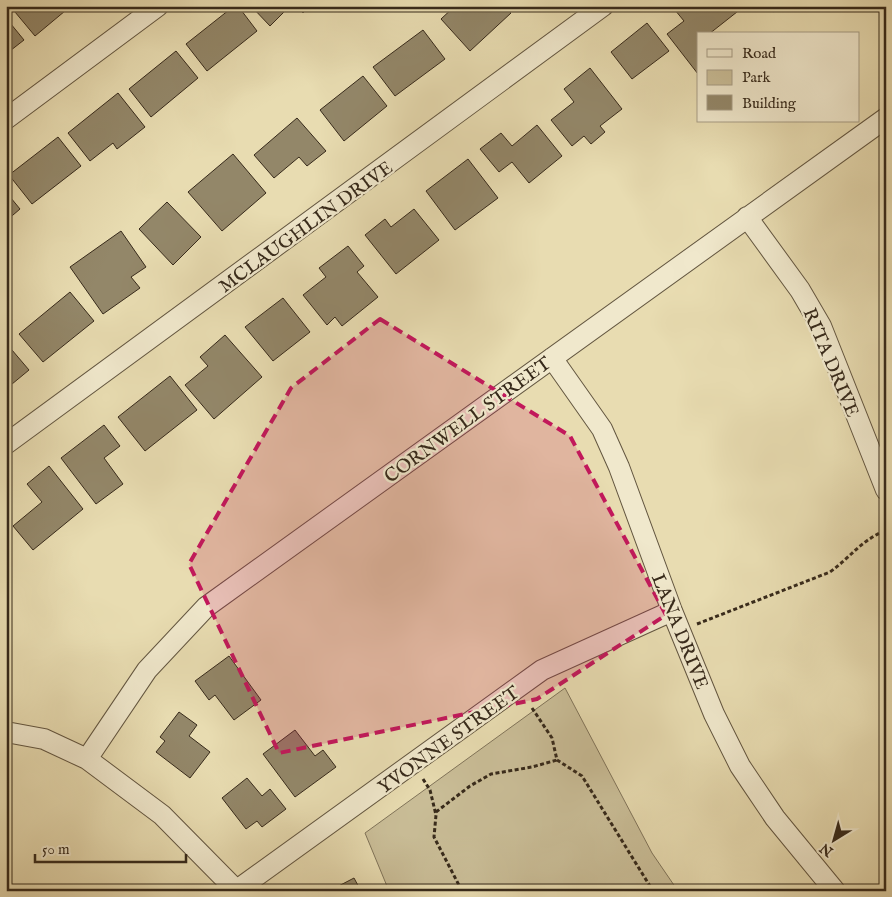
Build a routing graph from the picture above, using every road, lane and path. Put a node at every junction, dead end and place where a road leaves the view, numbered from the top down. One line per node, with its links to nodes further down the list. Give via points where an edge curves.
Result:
1 (158, 6): 4 (street)
2 (603, 6): 7 (street, MCLAUGHLIN DRIVE)
3 (886, 118): 5 (street, CORNWELL STREET)
4 (6, 119)
5 (747, 217): 6 (street, CORNWELL STREET); 8 (street, RITA DRIVE, via 800,290 821,326)
6 (552, 358): 10 (street, LANA DRIVE, via 602,429); 14 (street, CORNWELL STREET, via 206,607 147,670)
7 (6, 444)
8 (886, 490)
9 (886, 530): 11 (path, via 856,546 830,572)
10 (672, 611): 11 (street, LANA DRIVE); 16 (street, YVONNE STREET, via 542,670)
11 (680, 631): 21 (street, LANA DRIVE, via 714,714 740,766 775,818)
12 (532, 708): 15 (path, via 552,738)
13 (6, 732): 14 (street, via 44,739)
14 (87, 760): 18 (street, via 162,815)
15 (557, 760): 17 (path, via 491,774); 20 (path, via 582,776)
16 (413, 764): 17 (path, via 430,790); 18 (street, YVONNE STREET)
17 (435, 812): 19 (path, via 434,837)
18 (237, 890)
19 (462, 891)
20 (653, 891)
21 (835, 891)

